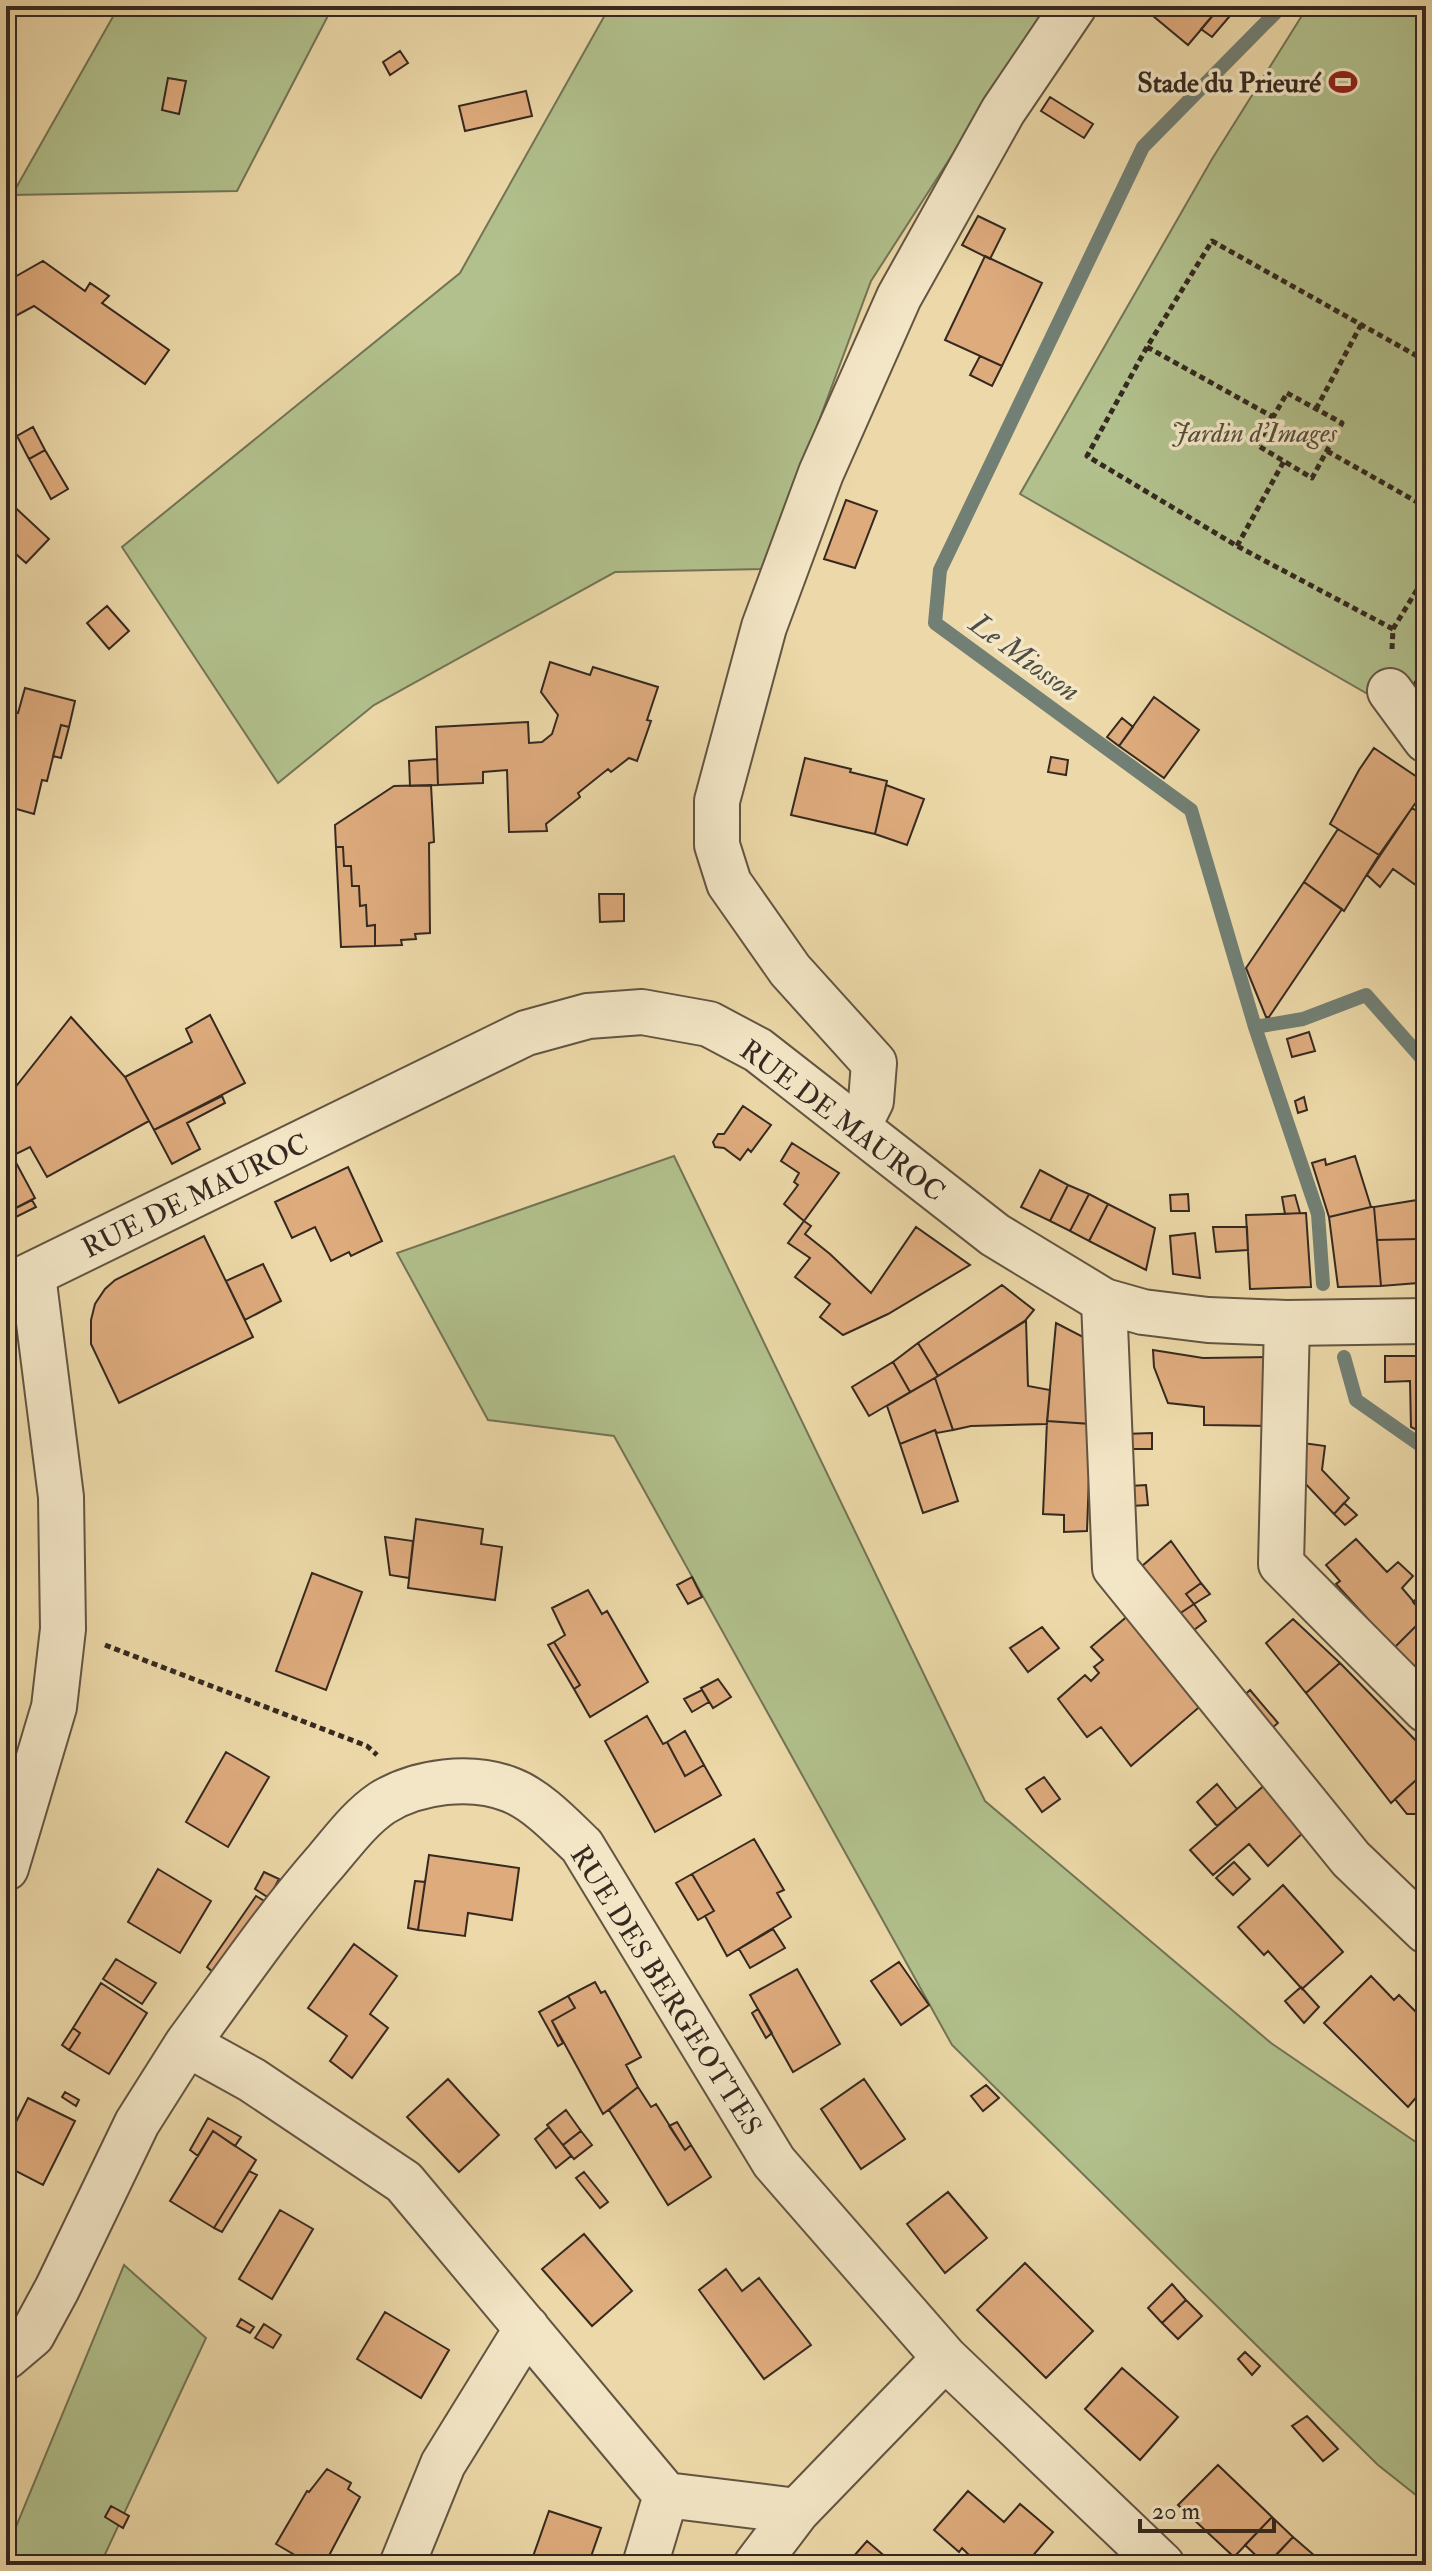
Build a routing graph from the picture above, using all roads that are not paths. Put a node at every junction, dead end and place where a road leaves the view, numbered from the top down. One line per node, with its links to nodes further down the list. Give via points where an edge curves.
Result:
1 (1074, 6): 4 (street, via 1003,111 899,297 821,473 764,627 717,801 717,845 729,883 790,970 874,1063 871,1101)
2 (1390, 691): 3 (street)
3 (1426, 740)
4 (858, 1127): 5 (street, RUE DE MAUROC, via 758,1050 709,1024 642,1012 588,1016 526,1033); 6 (street, RUE DE MAUROC, via 995,1235)
5 (20, 1281): 10 (street, via 61,1497 63,1629 54,1707)
6 (1104, 1301): 8 (street, RUE DE MAUROC, via 1156,1314); 11 (street, via 1115,1568 1351,1859)
7 (1426, 1321): 8 (street, RUE DE MAUROC)
8 (1287, 1323): 9 (street, via 1281,1564)
9 (1426, 1710)
10 (6, 1868)
11 (1426, 1931)
12 (187, 2044): 13 (street, via 252,2080 404,2182); 14 (street, RUE DES BERGEOTTES, via 137,2123 32,2335); 15 (street, RUE DES BERGEOTTES, via 294,1897 382,1803 413,1788 461,1779 511,1790 547,1813 582,1846 774,2162)
13 (527, 2328): 16 (street); 18 (street, via 443,2464)
14 (6, 2357)
15 (945, 2358): 17 (street); 21 (street, RUE DES BERGEOTTES)
16 (666, 2495): 17 (street); 19 (street)
17 (797, 2511): 20 (street)
18 (402, 2565)
19 (645, 2565)
20 (756, 2565)
21 (1162, 2565)

